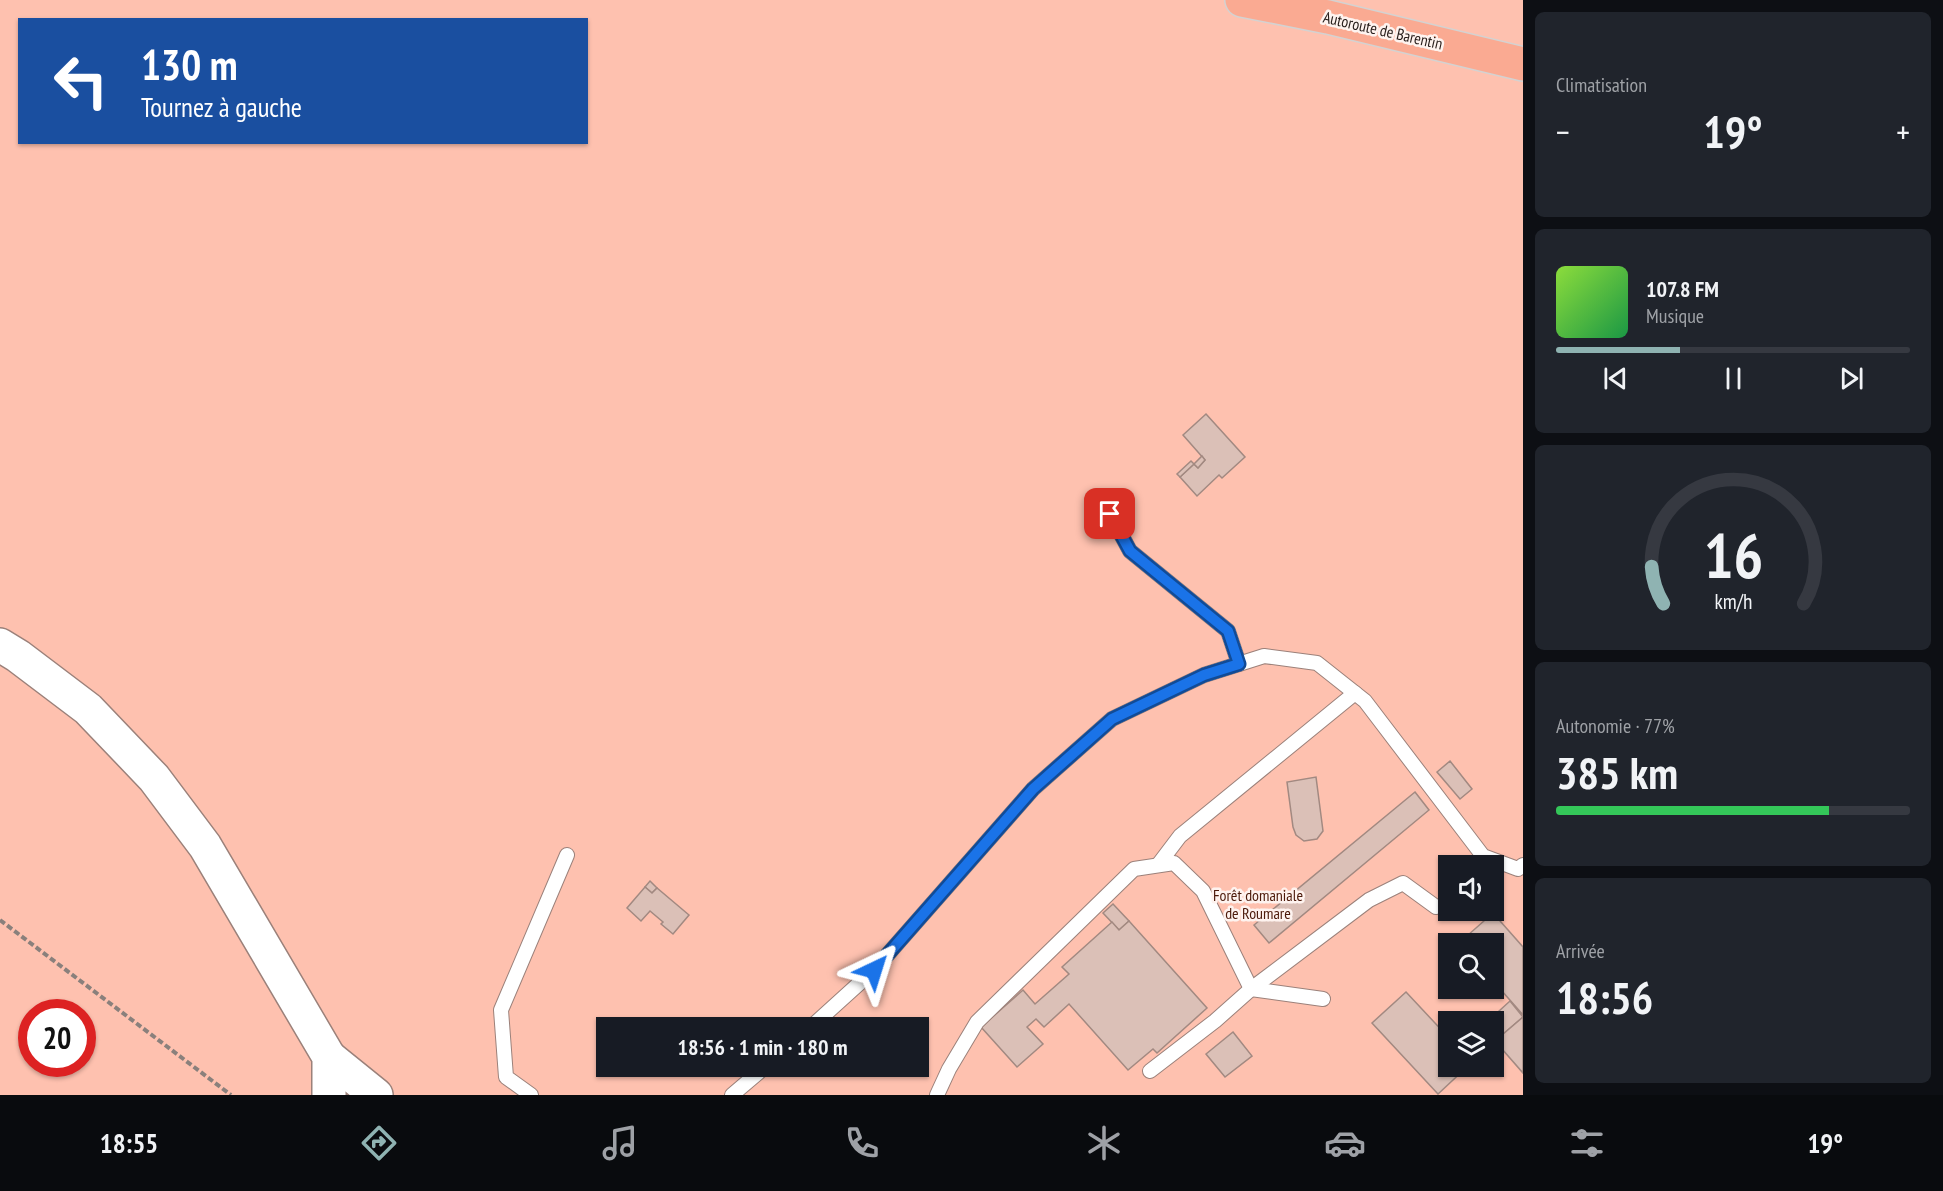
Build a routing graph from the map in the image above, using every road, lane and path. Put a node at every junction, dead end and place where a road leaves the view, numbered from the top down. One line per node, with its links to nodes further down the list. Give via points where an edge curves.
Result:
1 (1242, 0): 2 (highway, Autoroute de Barentin)
2 (1523, 64)
3 (1110, 514): 5 (lane, via 1130,551 1228,631)
4 (0, 645): 15 (main road, via 88,709 154,778 205,846)
5 (1239, 664): 6 (lane, via 1264,656 1317,663); 14 (lane, via 1204,675 1112,719 1033,789 874,970)
6 (1355, 693): 8 (lane, via 1180,836); 9 (lane, via 1483,856 1518,869)
7 (567, 855): 21 (lane, via 501,1010 506,1077)
8 (1158, 865): 12 (lane, via 1174,863 1203,891); 23 (lane, via 1134,869 977,1022)
9 (1523, 865)
10 (1436, 906): 12 (lane, via 1403,882 1369,900)
11 (0, 920): 18 (path)
12 (1251, 989): 13 (lane); 16 (lane)
13 (1323, 999)
14 (822, 1017)
15 (329, 1057): 19 (main road); 20 (main road)
16 (1150, 1071)
17 (753, 1077): 22 (lane)
18 (231, 1095)
19 (329, 1095)
20 (376, 1095)
21 (531, 1095)
22 (732, 1095)
23 (937, 1095)

